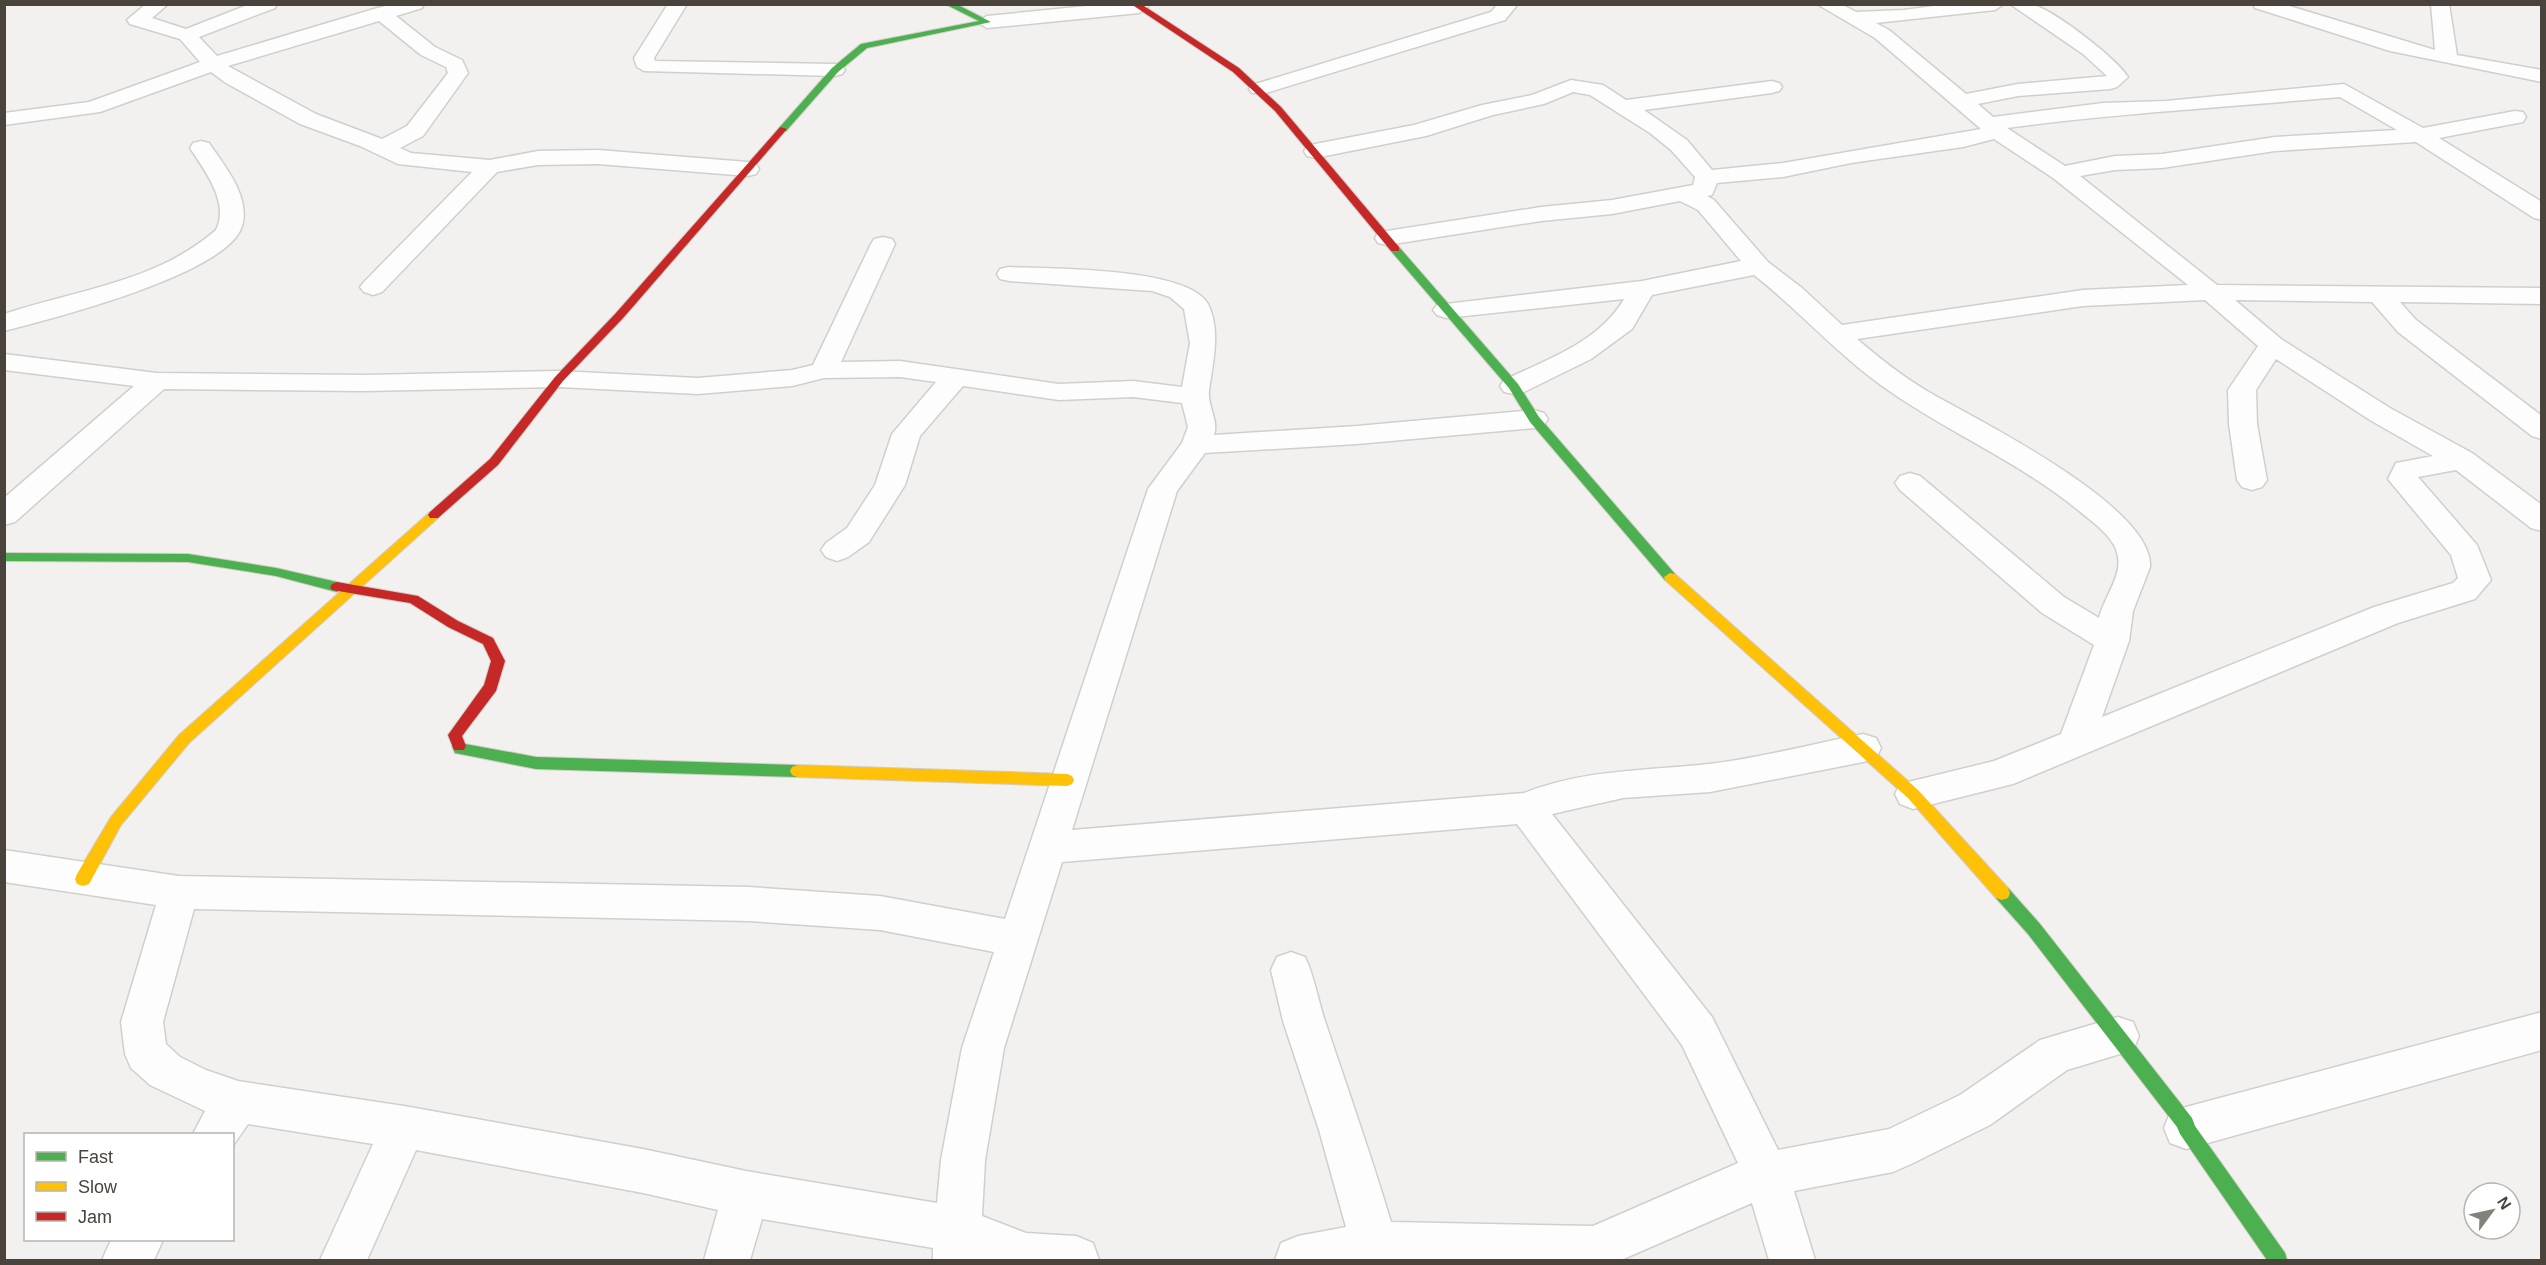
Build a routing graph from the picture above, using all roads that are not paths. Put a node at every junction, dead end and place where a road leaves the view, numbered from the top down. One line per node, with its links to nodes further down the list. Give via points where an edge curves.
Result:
1 (159, 4): 16 (street, via 136,20)
2 (268, 4): 16 (street)
3 (415, 4): 13 (street)
4 (678, 4): 19 (street, via 644,58 644,63 651,67)
5 (949, 4): 15 (street)
6 (1509, 4): 22 (street, via 1498,16)
7 (1826, 4): 14 (street)
8 (1995, 4): 14 (street, via 1904,16)
9 (2019, 4): 23 (street, via 2096,54 2118,77 2110,83 1987,93)
10 (2262, 4): 17 (street, via 2397,47)
11 (2440, 4): 17 (street)
12 (1137, 6): 15 (street); 22 (street, via 1196,42)
13 (381, 13): 18 (street); 30 (street, via 428,51 455,64 458,73 414,131)
14 (1851, 18): 23 (street, via 1882,34)
15 (987, 22): 19 (street, via 864,46)
16 (187, 35): 18 (street)
17 (2448, 58): 20 (street)
18 (213, 64): 26 (street, via 93,108); 30 (street, via 233,80 308,119)
19 (835, 70): 33 (street)
20 (2541, 76)
21 (1772, 87): 24 (street)
22 (1259, 89): 31 (street)
23 (1964, 101): 27 (street)
24 (1622, 107): 31 (street, via 1596,89 1571,86 1537,100 1489,109 1418,131); 35 (street, via 1672,137)
25 (2515, 117): 28 (street)
26 (4, 119)
27 (1994, 128): 28 (street, via 2103,109 2344,90); 34 (street); 35 (street, via 1963,140 1783,170)
28 (2420, 135): 34 (street, via 2274,144); 37 (street)
29 (201, 148): 48 (street, via 221,179 232,209 231,225 225,235 183,263 133,286)
30 (382, 148): 32 (street, via 406,159)
31 (1315, 151): 38 (street)
32 (489, 167): 33 (street, via 538,158 598,157); 42 (street)
33 (748, 169): 54 (street)
34 (2061, 172): 44 (street)
35 (1706, 177): 36 (street, via 1704,190)
36 (1683, 193): 38 (street, via 1612,207); 40 (street, via 1706,206)
37 (2541, 213)
38 (1387, 238): 47 (street)
39 (883, 244): 52 (street)
40 (1759, 267): 43 (street, via 1724,269 1676,284); 49 (street)
41 (1009, 274): 57 (street, via 1155,284 1179,292 1196,306 1203,343)
42 (373, 287)
43 (1643, 289): 47 (street); 56 (street, via 1623,323 1582,352)
44 (2209, 292): 45 (street); 49 (street, via 2084,298); 50 (street)
45 (2378, 293): 46 (street); 59 (street, via 2407,326)
46 (2541, 296)
47 (1446, 310): 56 (street)
48 (4, 323)
49 (1838, 334): 69 (street, via 1864,361 2069,488 2127,537 2135,559 2117,612)
50 (2272, 345): 61 (street, via 2380,414); 62 (street, via 2242,390)
51 (4, 362): 55 (street)
52 (824, 370): 53 (street, via 900,369); 54 (street, via 792,378 698,386)
53 (956, 377): 57 (street, via 1059,392 1133,389); 66 (street, via 906,434 890,485 858,536)
54 (560, 379): 55 (street, via 364,383); 68 (street, via 494,462)
55 (157, 381): 64 (street)
56 (1514, 386): 58 (street)
57 (1194, 398): 60 (street, via 1202,427)
58 (1534, 419): 60 (street); 71 (street, via 1658,566 1812,707)
59 (2541, 430)
60 (1196, 445): 72 (street, via 1163,489)
61 (2462, 460): 65 (street); 70 (street, via 2406,470 2403,478 2466,552 2475,580 2464,591 2386,615)
62 (2252, 480)
63 (1910, 483): 69 (street, via 2053,604)
64 (4, 515)
65 (2541, 521)
66 (837, 550)
67 (4, 557): 68 (street, via 188,558 276,572)
68 (348, 590): 72 (street, via 413,599 488,641 498,661 492,687 455,735 460,749 536,763); 77 (street, via 184,739 116,822)
69 (2112, 641): 70 (street)
70 (2076, 741): 73 (street, via 2000,774)
71 (1863, 748): 73 (street); 74 (street, via 1710,778 1623,784 1554,797)
72 (1067, 780): 75 (street)
73 (1913, 794): 82 (street, via 2034,929)
74 (1526, 808): 75 (street); 86 (street, via 1697,1031)
75 (1047, 848): 79 (street)
76 (4, 866): 77 (street)
77 (83, 879): 78 (street)
78 (180, 892): 79 (street, via 749,904 880,913); 83 (street, via 142,1022 146,1054)
79 (1019, 939): 89 (street, via 982,1048 963,1160)
80 (1291, 970): 90 (street)
81 (2541, 1031): 85 (street)
82 (2118, 1036): 85 (street); 86 (street, via 2055,1054 1975,1110 1893,1149)
83 (226, 1118): 84 (street)
84 (404, 1127): 87 (street); 92 (street)
85 (2186, 1128): 97 (street)
86 (1766, 1174): 90 (street, via 1593,1249); 96 (street)
87 (746, 1194): 89 (street, via 865,1212); 93 (street)
88 (139, 1241): 91 (street)
89 (957, 1245): 94 (street, via 1026,1257)
90 (1374, 1245): 95 (street)
91 (125, 1260)
92 (343, 1260)
93 (727, 1260)
94 (1076, 1260)
95 (1298, 1260)
96 (1792, 1260)
97 (2278, 1260)

